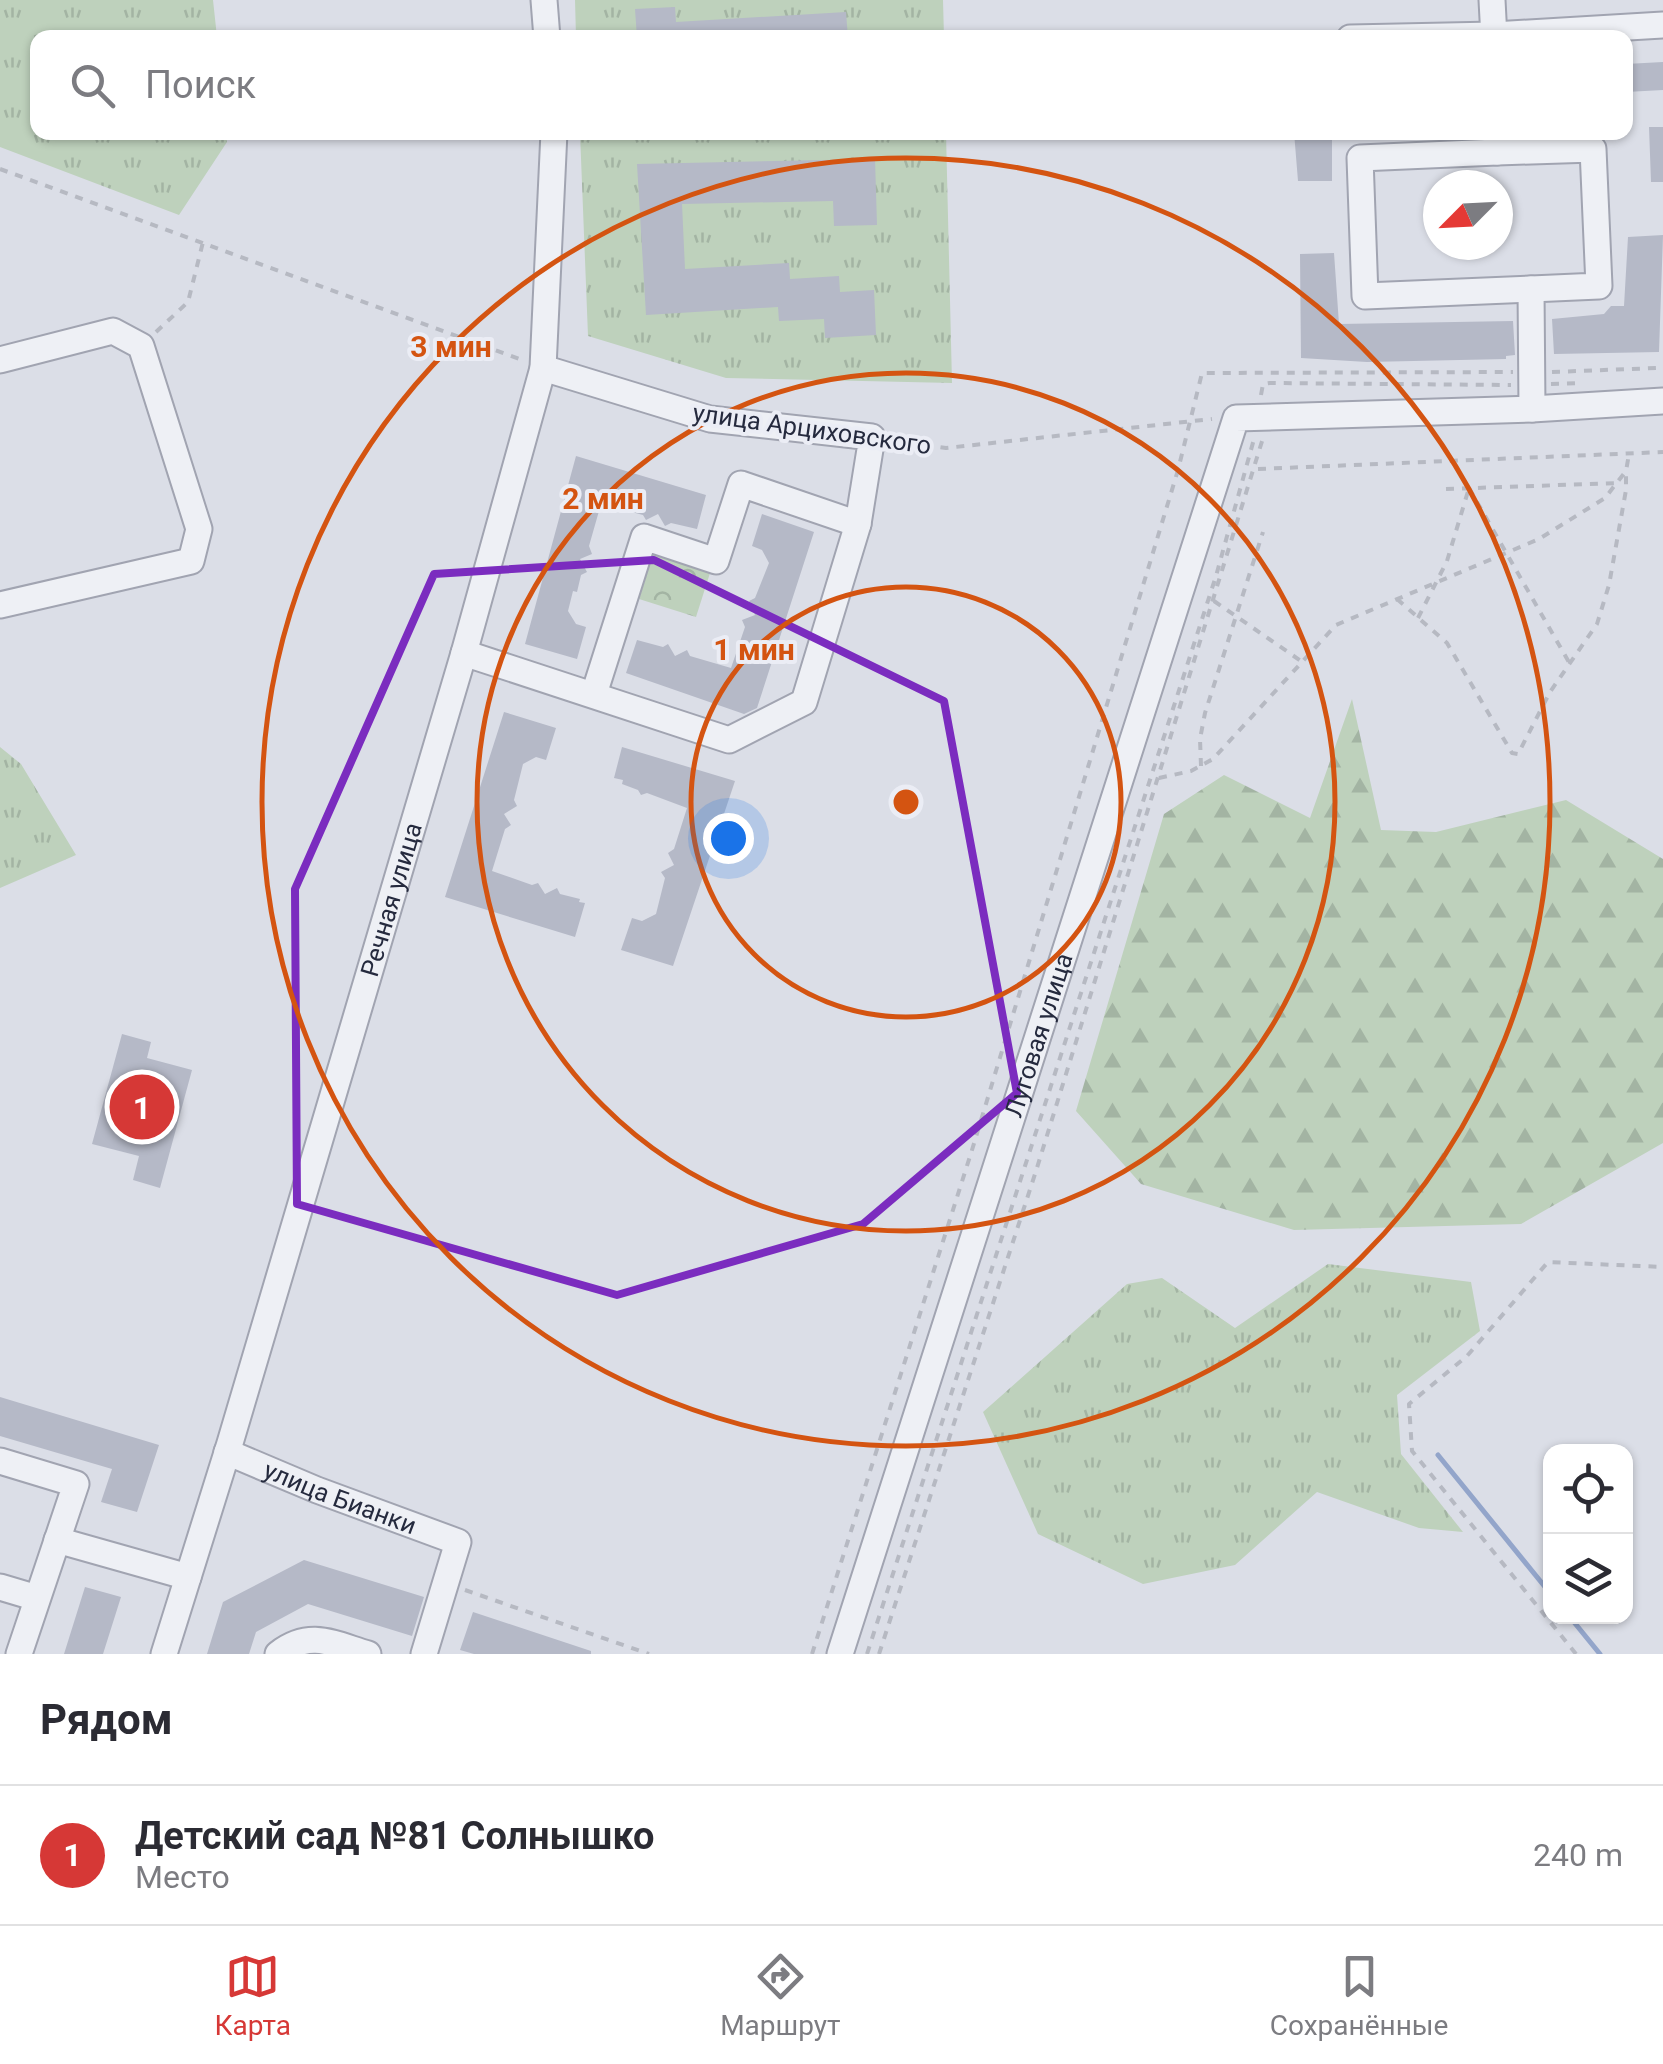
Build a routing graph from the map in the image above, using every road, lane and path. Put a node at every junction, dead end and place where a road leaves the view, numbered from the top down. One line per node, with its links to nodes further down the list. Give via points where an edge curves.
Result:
1 (544, 0): 4 (street)
2 (1492, 0): 5 (street)
3 (1663, 25): 6 (street)
4 (546, 30)
5 (1494, 30)
6 (1586, 30)
7 (554, 140): 14 (street, Речная улица)
8 (1497, 142): 11 (street, via 1593,148 1599,286); 11 (street, via 1360,158 1365,296)
9 (0, 168): 10 (path)
10 (202, 242): 12 (path, via 188,302); 14 (path)
11 (1530, 289): 16 (street)
12 (141, 346): 13 (street, via 114,332); 33 (street, via 199,530 192,561)
13 (0, 360)
14 (543, 368): 19 (street, улица Арциховского, via 710,419); 36 (street, Речная улица)
15 (1586, 382): 16 (path)
16 (1532, 397): 17 (street); 18 (street); 18 (path, via 1262,384)
17 (1663, 401)
18 (1254, 419): 19 (path, улица Арциховского, via 946,448); 22 (path); 56 (street, Луговая улица); 57 (path, via 1216,576)
19 (872, 437): 27 (street)
20 (1663, 452): 21 (path)
21 (1629, 454): 22 (path); 23 (path)
22 (1256, 470): 32 (path)
23 (1626, 470): 24 (path); 38 (path, via 1604,605)
24 (1618, 483): 25 (path); 29 (path, via 1599,502)
25 (1469, 488): 26 (path); 29 (path); 30 (path)
26 (1446, 489)
27 (858, 524): 39 (street, via 804,702 728,740); 39 (street, via 741,484 716,561 644,537)
28 (1263, 532): 34 (path)
29 (1507, 554): 30 (path); 38 (path)
30 (1438, 582): 31 (path); 35 (path)
31 (1397, 599): 35 (path); 37 (path, via 1344,620)
32 (1214, 601): 34 (path); 41 (path)
33 (0, 605)
34 (1235, 616): 37 (path); 40 (path, via 1205,713)
35 (1418, 618): 38 (path, via 1447,643 1514,754 1522,751)
36 (464, 653): 39 (street); 43 (street, Речная улица)
37 (1302, 662): 40 (path)
38 (1570, 664)
39 (594, 694)
40 (1201, 766): 41 (path)
41 (1159, 778): 58 (path)
42 (1663, 1266): 59 (path, via 1548,1262 1467,1356 1409,1404 1412,1451)
43 (227, 1452): 46 (street, Речная улица); 47 (street, улица Бианки, via 458,1542)
44 (0, 1461): 45 (street, via 76,1484)
45 (57, 1540): 46 (street); 49 (street)
46 (188, 1577): 51 (street, Речная улица)
47 (445, 1583): 54 (street); 55 (path)
48 (0, 1587): 49 (street)
49 (37, 1598): 50 (street)
50 (18, 1654)
51 (164, 1654)
52 (278, 1654): 53 (street, via 300,1640 317,1639)
53 (368, 1654)
54 (424, 1654)
55 (649, 1654)
56 (840, 1654)
57 (867, 1654)
58 (879, 1654)
59 (1576, 1654)

